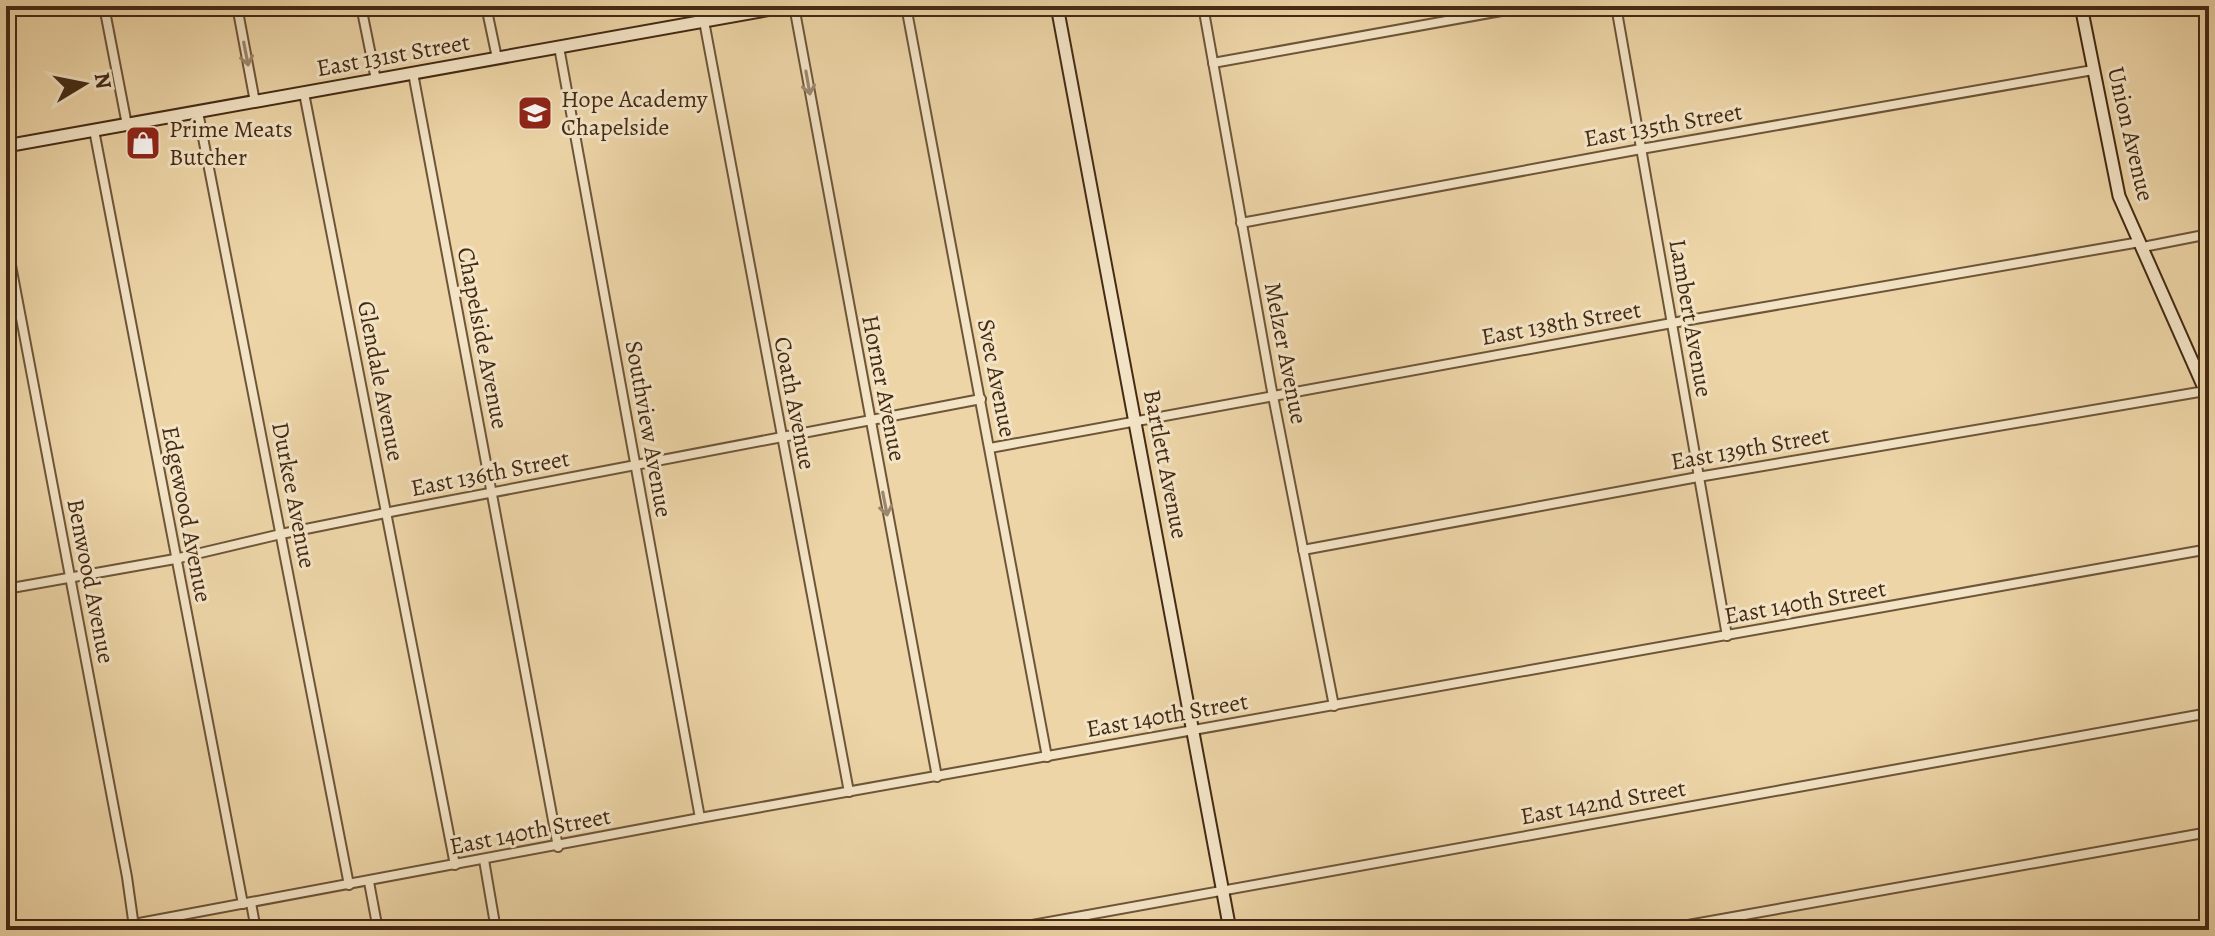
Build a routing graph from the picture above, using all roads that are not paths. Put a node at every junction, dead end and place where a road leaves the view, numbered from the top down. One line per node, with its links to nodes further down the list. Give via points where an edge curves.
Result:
1 (104, 6): 22 (street)
2 (237, 6): 20 (street, one-way to 20)
3 (361, 6): 18 (street)
4 (486, 6): 14 (street)
5 (906, 6): 33 (street, Svec Avenue)
6 (1057, 6): 35 (street, Bartlett Avenue)
7 (1203, 6): 15 (street, Melzer Avenue)
8 (1529, 6): 15 (street)
9 (1616, 6): 25 (street, Lambert Avenue)
10 (2081, 6): 16 (street, Union Avenue)
11 (784, 7): 12 (street, East 131st Street); 34 (street, Horner Avenue, one-way to 34)
12 (704, 21): 13 (street, East 131st Street); 36 (street, Coath Avenue)
13 (559, 47): 14 (street, East 131st Street); 38 (street, Southview Avenue)
14 (497, 58): 17 (street, East 131st Street)
15 (1213, 63): 26 (street, Melzer Avenue)
16 (2093, 70): 25 (street, East 135th Street); 29 (street, Union Avenue, via 2116,188)
17 (413, 73): 18 (street, East 131st Street); 40 (street, Chapelside Avenue)
18 (376, 80): 19 (street, East 131st Street)
19 (304, 93): 20 (street, East 131st Street); 41 (street, Glendale Avenue)
20 (255, 102): 21 (street, East 131st Street)
21 (198, 112): 22 (street, East 131st Street); 42 (street, Durkee Avenue)
22 (127, 125): 23 (street, East 131st Street)
23 (94, 130): 24 (street, East 131st Street); 45 (street, Edgewood Avenue)
24 (6, 146)
25 (1641, 149): 26 (street, East 135th Street); 30 (street, Lambert Avenue)
26 (1241, 223): 32 (street, Melzer Avenue)
27 (2209, 234): 29 (street, East 138th Street)
28 (6, 239): 46 (street, Benwood Avenue)
29 (2142, 244): 30 (street, East 138th Street); 31 (street, Union Avenue)
30 (1672, 323): 32 (street, East 138th Street); 39 (street, Lambert Avenue)
31 (2207, 395): 39 (street, East 139th Street)
32 (1273, 396): 35 (street, East 138th Street); 44 (street, Melzer Avenue)
33 (981, 399): 34 (street, East 136th Street); 37 (street, Svec Avenue)
34 (869, 420): 36 (street, East 136th Street); 53 (street, Horner Avenue, one-way to 53)
35 (1136, 422): 37 (street, East 138th Street); 51 (street, Bartlett Avenue)
36 (781, 437): 38 (street, East 136th Street); 54 (street, Coath Avenue)
37 (990, 448): 52 (street, Svec Avenue)
38 (636, 466): 40 (street, East 136th Street); 55 (street, Southview Avenue)
39 (1698, 477): 44 (street, East 139th Street); 48 (street, Lambert Avenue)
40 (492, 492): 41 (street, East 136th Street); 57 (street, Chapelside Avenue)
41 (387, 513): 42 (street, East 136th Street); 59 (street, Glendale Avenue)
42 (281, 534): 45 (street, East 136th Street); 61 (street, Durkee Avenue)
43 (2209, 549): 48 (street, East 140th Street)
44 (1303, 550): 49 (street, Melzer Avenue)
45 (175, 559): 46 (street, East 136th Street); 63 (street, Edgewood Avenue)
46 (71, 577): 47 (street, East 136th Street); 64 (street, Benwood Avenue)
47 (6, 589)
48 (1727, 636): 49 (street, East 140th Street)
49 (1334, 706): 51 (street, East 140th Street)
50 (2209, 713): 62 (street, East 142nd Street)
51 (1194, 730): 52 (street, East 140th Street); 62 (street, Bartlett Avenue)
52 (1047, 757): 53 (street, East 140th Street)
53 (937, 777): 54 (street, East 140th Street)
54 (849, 792): 55 (street, East 140th Street)
55 (700, 818): 57 (street, East 140th Street)
56 (2209, 832): 70 (street)
57 (558, 847): 58 (street, East 140th Street)
58 (484, 860): 59 (street, East 140th Street); 67 (street)
59 (455, 865): 60 (street, East 140th Street)
60 (369, 882): 61 (street, East 140th Street); 66 (street)
61 (349, 885): 63 (street, East 140th Street)
62 (1223, 890): 68 (street, East 142nd Street); 69 (street, Bartlett Avenue)
63 (247, 903): 64 (street, East 140th Street); 65 (street, Edgewood Avenue)
64 (134, 927)
65 (256, 930)
66 (378, 930)
67 (496, 930)
68 (1004, 930)
69 (1230, 930)
70 (1660, 930)

